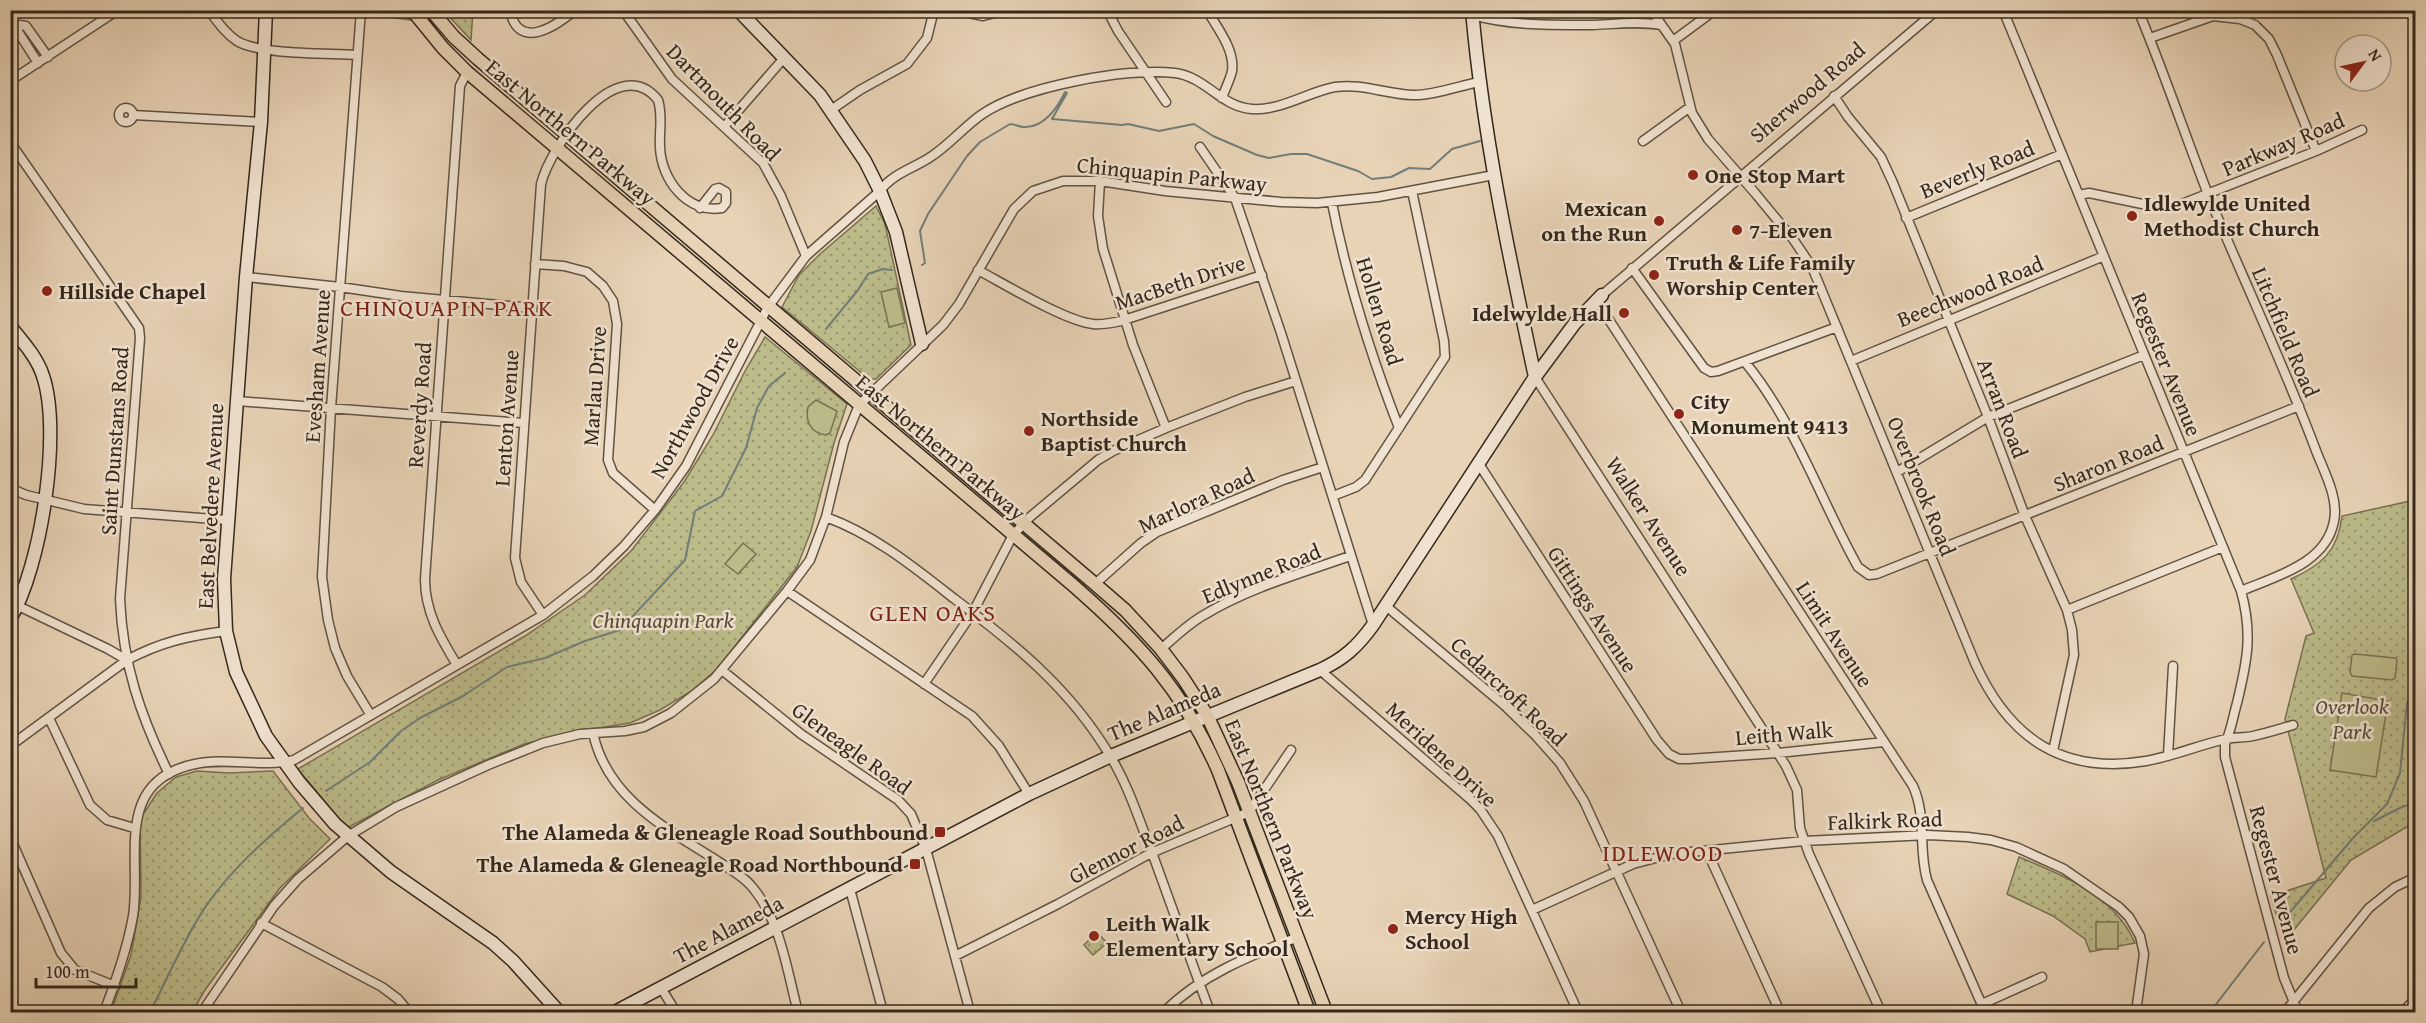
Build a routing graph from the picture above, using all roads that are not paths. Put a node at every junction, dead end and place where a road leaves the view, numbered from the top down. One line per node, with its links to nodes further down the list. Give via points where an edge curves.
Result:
1 (118, 10): 28 (street)
2 (209, 10): 26 (street, via 237,40)
3 (266, 10): 26 (main road, East Belvedere Avenue)
4 (361, 10): 27 (street, Evesham Avenue)
5 (412, 10): 31 (main road, East Northern Parkway)
6 (431, 10): 44 (main road, East Northern Parkway, via 477,59)
7 (510, 10): 8 (street, via 516,26 533,33 550,29)
8 (575, 10)
9 (623, 10): 42 (street, Dartmouth Road, via 665,71)
10 (738, 10): 29 (main road)
11 (934, 10): 39 (street, via 927,38 907,64)
12 (955, 10): 13 (street, via 983,16)
13 (1006, 10)
14 (1107, 10): 32 (street)
15 (1206, 10): 36 (street, via 1232,60 1232,72)
16 (1650, 10): 22 (street); 23 (street, Overbrook Road)
17 (1715, 10): 25 (street)
18 (1937, 10): 35 (street, Sherwood Road)
19 (2003, 10): 50 (street, Regester Avenue)
20 (2138, 10): 24 (street, Litchfield Road)
21 (1472, 13): 22 (street, via 1505,23); 34 (main road, Walker Avenue)
22 (1641, 22): 23 (street)
23 (1661, 25): 25 (street, Overbrook Road)
24 (2150, 38): 49 (street, via 2213,16 2240,19 2255,26 2269,39); 57 (street, Litchfield Road)
25 (1673, 40): 38 (street, Overbrook Road)
26 (264, 49): 27 (street); 41 (main road, East Belvedere Avenue)
27 (357, 55): 69 (street, Evesham Avenue)
28 (48, 57): 30 (street); 30 (street, via 26,26 20,25 19,35)
29 (784, 58): 39 (main road); 42 (street)
30 (38, 63): 33 (street)
31 (467, 72): 48 (main road, East Northern Parkway); 71 (street, Reverdy Road, via 460,86)
32 (1147, 73): 36 (street, Northwood Drive, via 1173,72 1196,78); 37 (street); 54 (street, Northwood Drive, via 1074,80 994,108 932,156 888,180)
33 (10, 81)
34 (1479, 82): 36 (street, Northwood Drive, via 1415,95 1363,86 1337,87 1253,109); 51 (main road, Walker Avenue)
35 (1834, 96): 52 (street, Sherwood Road); 61 (street, Arran Road, via 1881,157)
36 (1222, 98)
37 (1166, 102)
38 (1690, 107): 45 (street); 52 (street, Overbrook Road, via 1708,139)
39 (831, 110): 54 (main road, via 856,145)
40 (133, 115): 41 (street)
41 (261, 122): 68 (main road, East Belvedere Avenue)
42 (724, 127): 62 (street, Dartmouth Road, via 752,150 768,170)
43 (2362, 130): 49 (street, Parkway Road)
44 (566, 134): 48 (street, Lenton Avenue); 60 (street, Lenton Avenue, via 609,92 627,85 648,90 658,100 660,109 664,169 688,202); 72 (main road, East Northern Parkway)
45 (1643, 141)
46 (10, 142): 103 (street, Saint Dunstans Road, via 139,328)
47 (1200, 147): 58 (street)
48 (558, 148): 64 (street, Lenton Avenue, via 541,184); 76 (main road, East Northern Parkway)
49 (2316, 151): 57 (street, Parkway Road)
50 (2062, 154): 56 (street, Regester Avenue); 61 (street, Beverly Road)
51 (1494, 175): 55 (street, Chinquapin Parkway); 83 (main road, Walker Avenue)
52 (1741, 176): 65 (street, Sherwood Road); 78 (street, Overbrook Road, via 1807,259)
53 (1100, 180): 58 (street, Chinquapin Parkway); 66 (street, Chinquapin Parkway, via 1063,181 1026,196 1006,220); 75 (street, via 1100,236)
54 (880, 191): 62 (street, Northwood Drive); 79 (main road, via 901,250)
55 (1412, 191): 59 (street, Chinquapin Parkway); 94 (street, via 1446,353)
56 (2079, 195): 57 (street, Parkway Road, via 2090,193 2162,207 2186,204); 63 (street, Regester Avenue)
57 (2209, 195): 88 (street, Litchfield Road)
58 (1235, 198): 59 (street, Chinquapin Parkway); 67 (street)
59 (1332, 203): 94 (street, Hollen Road, via 1348,271)
60 (699, 208)
61 (1906, 218): 74 (street, Arran Road)
62 (806, 256): 72 (street, Northwood Drive)
63 (2104, 256): 74 (street, Beechwood Road); 80 (street, Regester Avenue)
64 (535, 264): 73 (street, Lenton Avenue); 102 (street, Marlau Drive, via 587,272 613,301 617,324 608,460 619,478)
65 (1632, 268): 70 (street, Sherwood Road); 82 (street, via 1706,370 1716,372)
66 (978, 270): 75 (street, MacBeth Drive, via 1085,323); 79 (street, Chinquapin Parkway, via 950,317)
67 (1262, 275): 75 (street, MacBeth Drive); 84 (street)
68 (246, 277): 69 (street); 86 (main road, East Belvedere Avenue)
69 (340, 287): 71 (street); 89 (street, Evesham Avenue)
70 (1599, 298): 83 (main road, The Alameda); 137 (street, Limit Avenue)
71 (444, 300): 73 (street); 90 (street, Reverdy Road)
72 (768, 307): 76 (street, Northwood Drive); 85 (main road, East Northern Parkway)
73 (531, 308): 92 (street, Lenton Avenue)
74 (1949, 319): 81 (street, Beechwood Road); 91 (street, Arran Road)
75 (1126, 320): 93 (street)
76 (761, 322): 87 (main road, East Northern Parkway); 102 (street, Northwood Drive, via 708,428)
77 (10, 326): 101 (main road, via 35,360 46,385 50,412)
78 (1837, 327): 81 (street, Overbrook Road); 82 (street)
79 (922, 344): 85 (street, Chinquapin Parkway)
80 (2144, 355): 91 (street); 95 (street, Regester Avenue)
81 (1851, 361): 98 (street, Overbrook Road)
82 (1745, 362): 110 (street, Sharon Road, via 1771,396 1860,570 1873,575)
83 (1535, 377): 96 (main road, The Alameda); 141 (street, Walker Avenue)
84 (1296, 381): 93 (street); 97 (street)
85 (870, 393): 87 (street, Chinquapin Parkway); 107 (main road, East Northern Parkway)
86 (237, 401): 89 (street); 106 (main road, East Belvedere Avenue)
87 (859, 405): 105 (street, Chinquapin Parkway, via 844,442); 108 (main road, East Northern Parkway)
88 (2299, 406): 95 (street, Sharon Road); 114 (street, Litchfield Road, via 2333,497 2333,528 2314,557)
89 (332, 408): 90 (street); 130 (street, Evesham Avenue, via 322,588 340,660)
90 (436, 416): 92 (street); 125 (street, Reverdy Road, via 425,589 435,626)
91 (1988, 417): 98 (street); 104 (street, Arran Road)
92 (523, 423): 119 (street, Lenton Avenue, via 515,563 521,582)
93 (1166, 428): 107 (street, via 1106,455)
94 (1399, 428): 100 (street, via 1362,483)
95 (2184, 452): 104 (street, Sharon Road); 109 (street, Regester Avenue)
96 (1479, 464): 116 (main road, The Alameda); 144 (street, Gittings Avenue, via 1657,740 1674,758)
97 (1323, 467): 100 (street); 112 (street, Marlora Road, via 1157,532)
98 (1897, 472): 110 (street, Overbrook Road)
99 (10, 488): 101 (street)
100 (1332, 496): 111 (street)
101 (45, 499): 103 (street, via 84,509); 115 (main road, via 25,589)
102 (655, 510): 119 (street, Northwood Drive, via 593,576)
103 (126, 513): 106 (street); 124 (street, Saint Dunstans Road, via 120,599)
104 (2025, 516): 110 (street, Sharon Road); 117 (street, Arran Road)
105 (826, 517): 113 (street, Chinquapin Parkway, via 810,560); 118 (street, via 882,544)
106 (227, 520): 122 (main road, East Belvedere Avenue)
107 (1024, 523): 108 (street); 112 (main road, East Northern Parkway)
108 (1013, 535): 118 (street); 133 (main road, East Northern Parkway, via 1136,643 1166,678)
109 (2223, 548): 114 (street, Regester Avenue); 117 (street)
110 (1929, 553): 140 (street, Overbrook Road, via 1992,698 2030,739)
111 (1350, 556): 121 (street); 123 (street, Edlynne Road, via 1219,607)
112 (1095, 584): 123 (main road, East Northern Parkway)
113 (787, 591): 128 (street, Chinquapin Parkway); 129 (street)
114 (2241, 591): 136 (street, Regester Avenue, via 2249,645)
115 (14, 604): 120 (main road); 124 (street)
116 (1386, 606): 121 (main road, The Alameda); 158 (street, Cedarcroft Road, via 1504,705 1553,754 1576,786)
117 (2067, 610): 140 (street, Arran Road, via 2074,655)
118 (973, 612): 129 (street); 142 (street, via 1054,682)
119 (543, 615): 125 (street, Northwood Drive)
120 (10, 619)
121 (1373, 625): 127 (main road, The Alameda, via 1350,653)
122 (226, 631): 124 (street, via 174,640); 145 (main road, East Belvedere Avenue, via 245,694)
123 (1161, 649): 131 (main road, East Northern Parkway)
124 (127, 660): 132 (street); 146 (street, Saint Dunstans Road, via 141,712)
125 (457, 664): 130 (street, Northwood Drive)
126 (2173, 666): 143 (street)
127 (1320, 670): 131 (main road, The Alameda); 161 (street, Meridene Drive, via 1480,809 1498,836)
128 (723, 671): 135 (street, Chinquapin Parkway, via 697,694 654,722 637,730); 155 (street, Gleneagle Road, via 801,734 898,800 911,814)
129 (924, 684): 147 (street, via 987,730)
130 (370, 714): 145 (street, Northwood Drive, via 294,760)
131 (1207, 716): 133 (main road, The Alameda); 148 (main road, East Northern Parkway)
132 (49, 718): 138 (street); 150 (street, via 90,805 107,820)
133 (1193, 721): 142 (main road, The Alameda); 149 (main road, East Northern Parkway, via 1218,770)
134 (2293, 725): 136 (street, Overbrook Road)
135 (593, 733): 152 (street, Chinquapin Parkway, via 562,737 488,765 396,807); 163 (street, via 600,756 625,795 646,815 750,884)
136 (2228, 738): 143 (street, Overbrook Road); 172 (street, Regester Avenue, via 2225,744 2229,767)
137 (1884, 742): 141 (street, Leith Walk); 151 (street, Limit Avenue, via 1918,799)
138 (10, 746)
139 (1291, 750): 148 (street)
140 (2054, 752): 143 (street, Overbrook Road, via 2114,764)
141 (1778, 753): 144 (street, Leith Walk); 154 (street, Walker Avenue, via 1797,790)
142 (1110, 756): 147 (main road, The Alameda); 157 (street)
143 (2168, 756)
144 (1688, 759)
145 (284, 762): 146 (street, Northwood Drive, via 202,763); 152 (main road, East Belvedere Avenue)
146 (170, 774): 150 (street, Northwood Drive, via 156,783 145,799)
147 (1029, 794): 155 (main road, The Alameda)
148 (1249, 812): 149 (street, Glennor Road); 164 (main road, East Northern Parkway)
149 (1235, 818): 157 (street, Glennor Road); 165 (main road, East Northern Parkway)
150 (134, 828): 169 (street, Northwood Drive, via 133,916)
151 (1922, 835): 154 (street, Falkirk Road); 173 (street, Limit Avenue, via 1923,864 1930,888); 191 (street, Falkirk Road, via 1968,837 2016,848 2064,869 2119,907 2137,928 2144,954)
152 (348, 836): 162 (street, Chinquapin Parkway, via 298,879); 177 (main road, East Belvedere Avenue, via 391,872 502,951)
153 (10, 837): 169 (street, via 61,953 75,970)
154 (1804, 841): 156 (street, Falkirk Road); 190 (street, Walker Avenue)
155 (926, 849): 160 (main road, The Alameda); 166 (street, Gleneagle Road)
156 (1707, 851): 158 (street, Falkirk Road, via 1660,856); 189 (street)
157 (1151, 853): 166 (street, Glennor Road); 168 (street)
158 (1617, 871): 161 (street, Falkirk Road); 188 (street, Cedarcroft Road)
159 (2415, 877): 172 (street, via 2369,908)
160 (850, 889): 163 (main road, The Alameda); 181 (street)
161 (1532, 910): 187 (street, Meridene Drive)
162 (261, 923): 175 (street, Chinquapin Parkway); 176 (street, via 382,987)
163 (775, 928): 170 (main road, The Alameda); 180 (street)
164 (1298, 937): 165 (street); 186 (main road, East Northern Parkway)
165 (1282, 943): 168 (street, via 1227,967); 185 (main road, East Northern Parkway)
166 (955, 956): 182 (street, Gleneagle Road)
167 (2042, 977): 173 (street)
168 (1200, 984): 183 (street); 184 (street)
169 (115, 986): 174 (street, Northwood Drive)
170 (661, 988): 178 (main road, The Alameda); 179 (street)
171 (2415, 998): 195 (street)
172 (2293, 1001): 192 (street); 193 (street, Regester Avenue); 194 (street, Regester Avenue)
173 (1984, 1009)
174 (104, 1012)
175 (202, 1012)
176 (409, 1012)
177 (559, 1012)
178 (615, 1012)
179 (676, 1012)
180 (798, 1012)
181 (883, 1012)
182 (970, 1012)
183 (1164, 1012)
184 (1210, 1012)
185 (1309, 1012)
186 (1326, 1012)
187 (1578, 1012)
188 (1681, 1012)
189 (1780, 1012)
190 (1881, 1012)
191 (2136, 1012)
192 (2285, 1012)
193 (2298, 1012)
194 (2303, 1012)
195 (2403, 1012)

